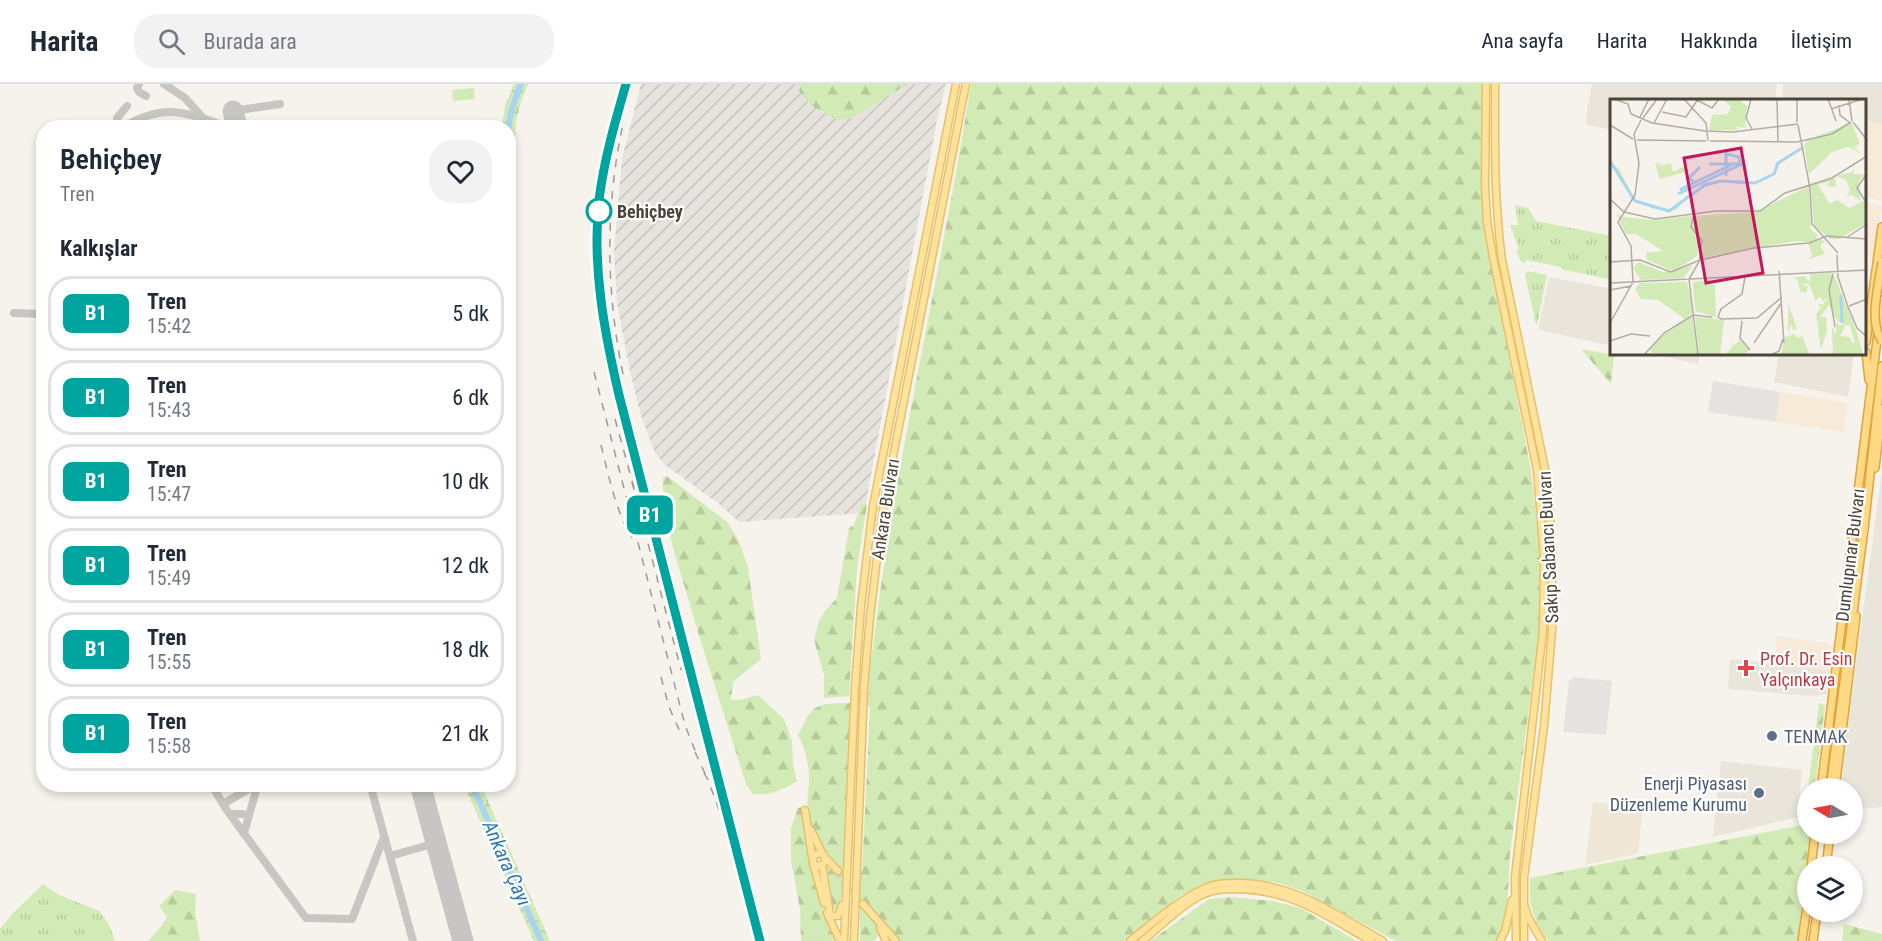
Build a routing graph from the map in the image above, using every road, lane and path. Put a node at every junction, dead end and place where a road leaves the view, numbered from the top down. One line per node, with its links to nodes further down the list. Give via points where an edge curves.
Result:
1 (956, 84): 22 (main road, Ankara Bulvarı, via 873,506 855,687)
2 (966, 84): 25 (main road, Ankara Bulvarı, via 883,508 864,687)
3 (1486, 84): 23 (main road, Sakıp Sabancı Bulvarı, via 1487,221 1537,470 1544,558 1543,630)
4 (1495, 84): 24 (main road, Sakıp Sabancı Bulvarı, via 1497,224 1548,484 1552,548 1552,630)
5 (1882, 227): 8 (highway)
6 (1882, 262): 9 (highway, bridge, via 1874,320)
7 (1882, 300): 12 (highway, Dumlupınar Bulvarı)
8 (1867, 335)
9 (1882, 341)
10 (1866, 356): 12 (highway, Dumlupınar Bulvarı)
11 (1882, 366): 14 (highway, Dumlupınar Bulvarı)
12 (1871, 392): 16 (highway, Dumlupınar Bulvarı)
13 (1882, 409): 14 (highway, Dumlupınar Bulvarı)
14 (1864, 529): 15 (highway, Dumlupınar Bulvarı)
15 (1856, 593): 17 (highway, Dumlupınar Bulvarı); 18 (highway)
16 (1822, 778)
17 (1831, 778)
18 (1837, 778)
19 (823, 859): 20 (main road, via 818,866); 20 (main road, via 815,854); 20 (main road, via 805,810); 21 (main road); 22 (main road, via 833,916 840,914)
20 (813, 861): 28 (main road, via 827,913)
21 (837, 872)
22 (846, 884): 28 (main road, Ankara Bulvarı)
23 (1515, 891): 36 (main road); 37 (main road, Sakıp Sabancı Bulvarı)
24 (1523, 900): 38 (main road, Sakıp Sabancı Bulvarı); 39 (main road)
25 (860, 906): 29 (main road, Ankara Bulvarı); 30 (main road, via 882,930); 31 (main road)
26 (1805, 922): 40 (highway)
27 (1816, 922): 41 (highway)
28 (842, 941)
29 (856, 941)
30 (886, 941)
31 (896, 941)
32 (1130, 941): 35 (main road, via 1174,905 1204,888 1255,883 1309,898)
33 (1142, 941): 34 (main road, via 1183,906 1205,894 1226,889 1284,896 1313,907)
34 (1371, 941)
35 (1383, 941)
36 (1500, 941)
37 (1516, 941)
38 (1524, 941)
39 (1542, 941)
40 (1802, 941)
41 (1813, 941)

